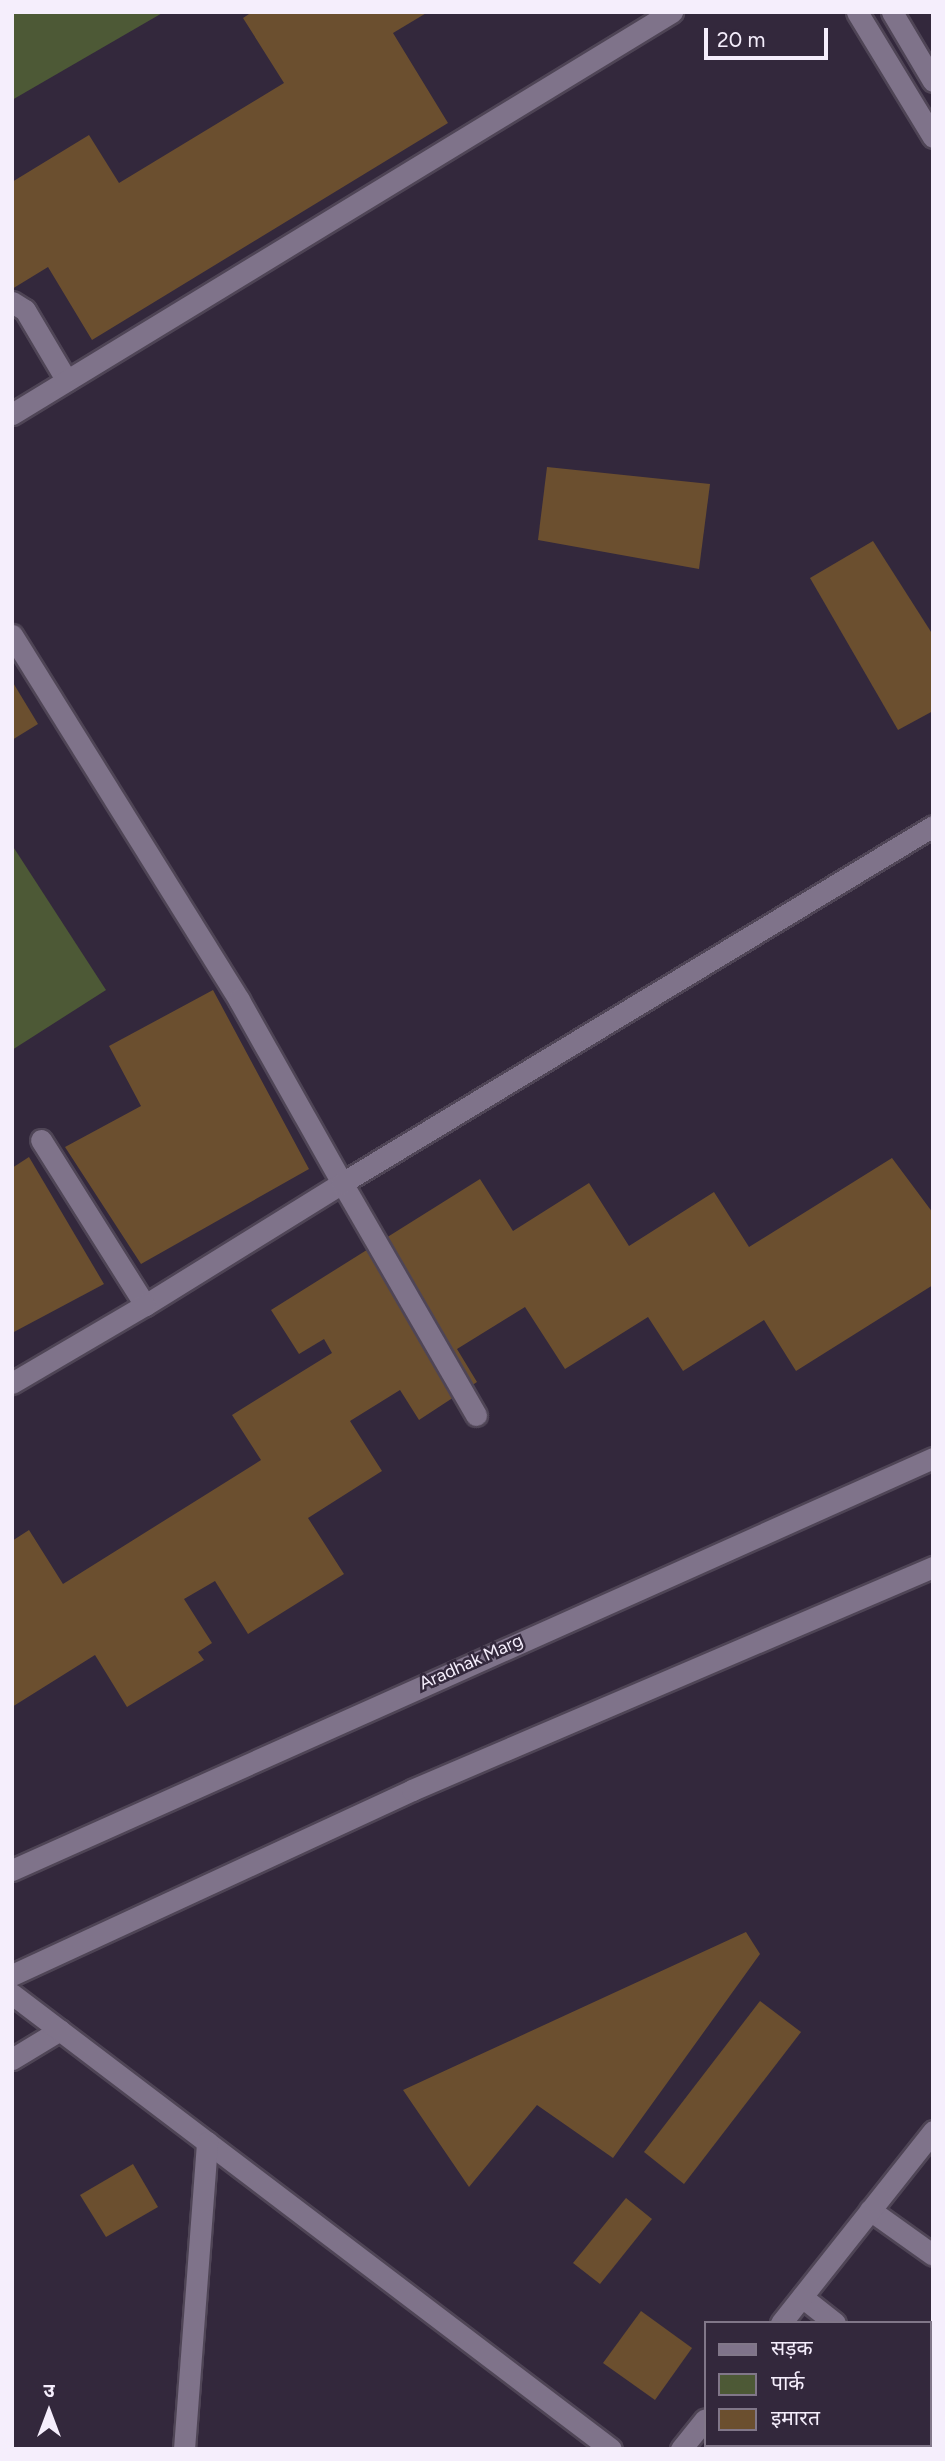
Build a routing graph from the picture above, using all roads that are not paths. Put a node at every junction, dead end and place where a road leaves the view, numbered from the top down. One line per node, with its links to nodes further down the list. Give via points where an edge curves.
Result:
1 (672, 12): 7 (main road)
2 (857, 12): 5 (main road)
3 (892, 12): 4 (main road)
4 (933, 80)
5 (933, 137)
6 (12, 302): 7 (main road, via 25,310)
7 (67, 381): 8 (main road)
8 (12, 414)
9 (12, 635): 12 (main road, via 239,1000)
10 (933, 826): 12 (main road)
11 (41, 1140): 13 (main road)
12 (342, 1183): 13 (main road); 15 (main road)
13 (145, 1305): 14 (main road)
14 (12, 1383)
15 (476, 1415)
16 (933, 1458): 18 (main road, Aradhak Marg)
17 (933, 1567): 19 (main road, via 412,1790)
18 (12, 1870)
19 (12, 1975)
20 (12, 1994): 21 (main road)
21 (60, 2030): 22 (main road); 24 (main road)
22 (12, 2059)
23 (933, 2131): 25 (main road)
24 (207, 2142): 31 (main road); 32 (main road)
25 (870, 2210): 26 (main road); 27 (main road)
26 (933, 2255)
27 (802, 2297): 28 (main road); 29 (main road)
28 (783, 2321)
29 (832, 2321)
30 (704, 2420): 33 (main road)
31 (184, 2449)
32 (611, 2449)
33 (681, 2449)

